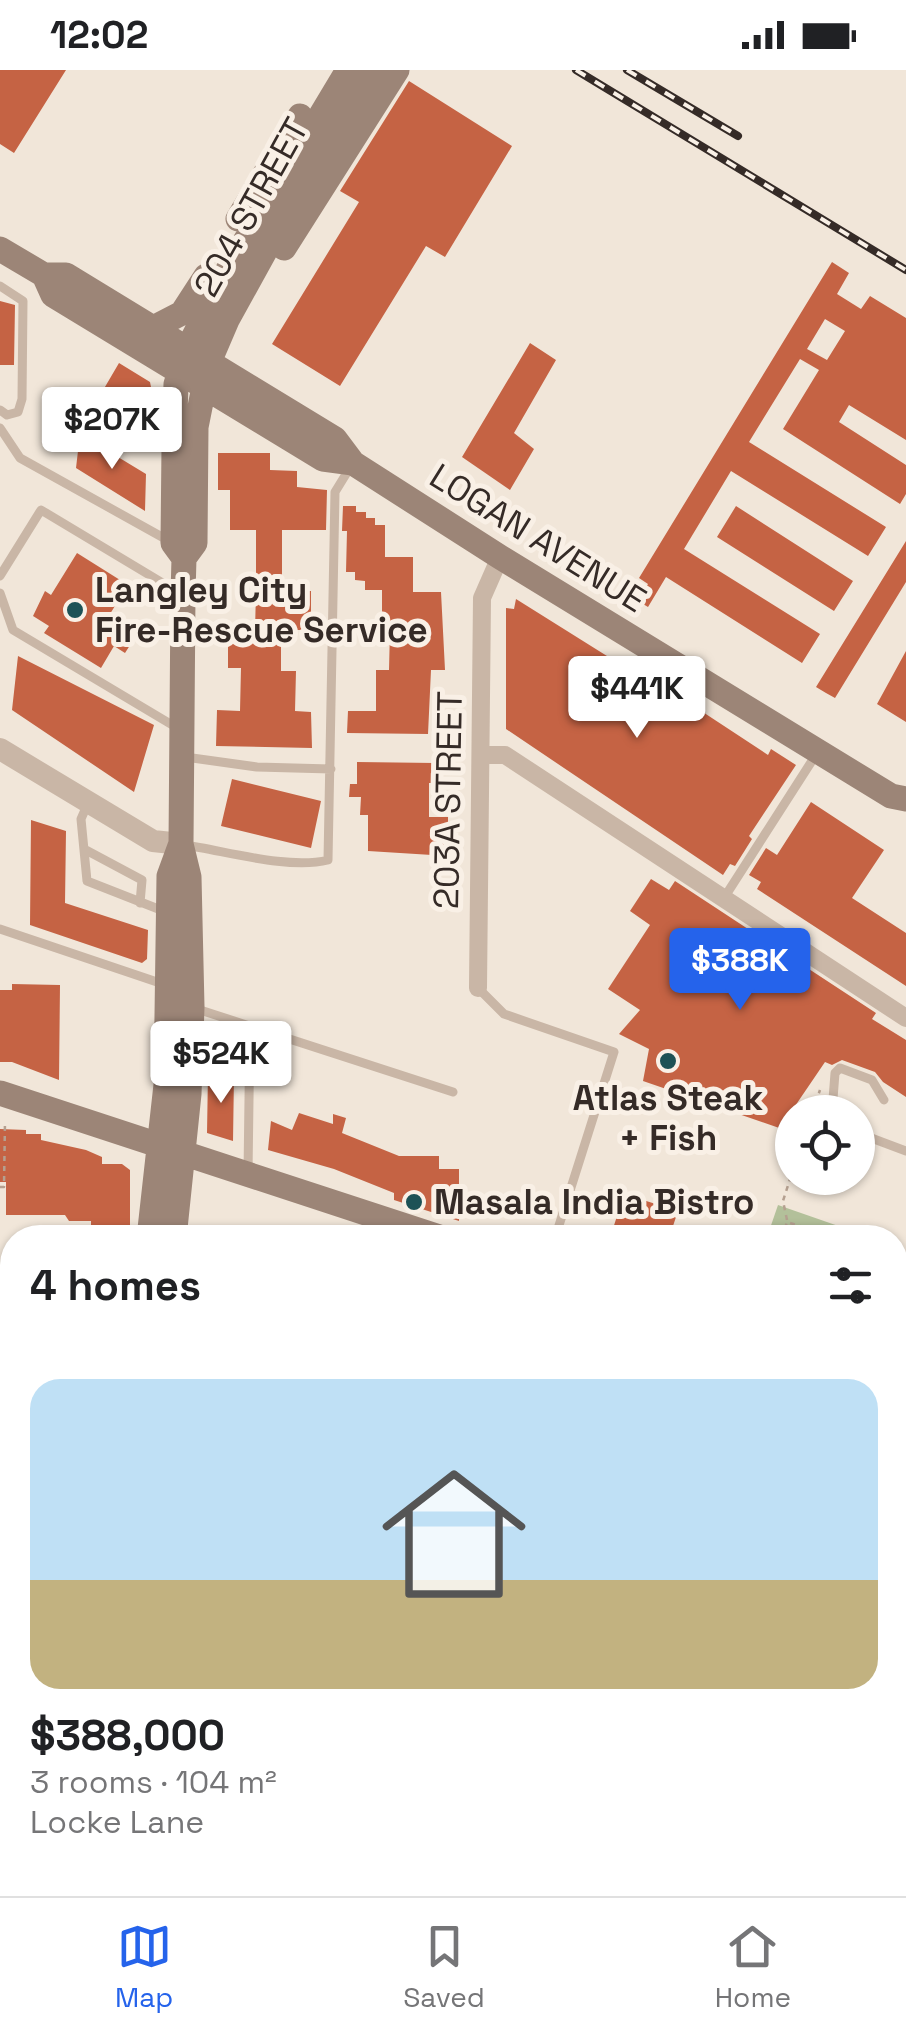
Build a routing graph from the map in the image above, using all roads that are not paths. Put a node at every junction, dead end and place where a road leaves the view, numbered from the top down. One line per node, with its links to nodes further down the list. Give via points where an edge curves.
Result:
1 (329, 70): 9 (main road, via 195,296 182,313)
2 (348, 70): 10 (main road, 204 STREET, via 254,223)
3 (372, 70): 7 (main road, 204 STREET)
4 (397, 70): 7 (main road, via 287,245)
5 (1, 251): 6 (main road, LOGAN AVENUE)
6 (44, 276): 9 (main road, LOGAN AVENUE, via 66,276); 10 (main road, LOGAN AVENUE, via 53,295)
7 (248, 283): 10 (main road, 204 STREET)
8 (0, 286): 12 (lane, via 23,300 22,399 18,412)
9 (153, 328): 10 (main road, LOGAN AVENUE)
10 (194, 367): 11 (main road, LOGAN AVENUE); 13 (main road); 15 (main road, LOGAN AVENUE, via 335,439); 16 (main road, via 174,403)
11 (237, 408): 13 (main road); 15 (main road, LOGAN AVENUE, via 323,459)
12 (0, 410)
13 (196, 427): 16 (main road, via 195,544)
14 (0, 428): 16 (lane, via 20,458)
15 (353, 464): 17 (main road, LOGAN AVENUE); 25 (lane, via 335,492)
16 (179, 551): 20 (main road)
17 (500, 557): 23 (main road, LOGAN AVENUE); 24 (street, 203A STREET, via 482,598)
18 (0, 576): 20 (lane, via 41,510)
19 (0, 593): 21 (lane, via 13,630)
20 (183, 595): 21 (main road)
21 (182, 744): 25 (lane, via 257,768); 29 (main road)
22 (0, 748): 27 (street)
23 (818, 752): 26 (main road, LOGAN AVENUE); 31 (lane)
24 (481, 755): 31 (street, via 505,755); 36 (street, 203A STREET)
25 (331, 769): 29 (lane, via 328,860 287,861)
26 (898, 798): 28 (main road, LOGAN AVENUE)
27 (88, 802): 29 (street, via 158,844); 30 (lane, via 81,819)
28 (906, 819)
29 (181, 844): 33 (main road, via 169,876); 37 (main road, via 189,877)
30 (84, 849): 32 (lane, via 142,880); 32 (lane, via 87,881)
31 (724, 898): 38 (street)
32 (140, 903): 33 (lane)
33 (169, 912): 35 (main road)
34 (0, 929): 35 (lane)
35 (169, 986): 45 (main road)
36 (478, 988): 51 (lane, via 504,1014 614,1052)
37 (192, 1007): 39 (lane); 45 (main road, via 189,1094)
38 (906, 1018)
39 (250, 1026): 40 (lane); 47 (lane)
40 (453, 1092)
41 (0, 1093): 45 (main road)
42 (832, 1095): 43 (lane, via 840,1068 872,1080)
43 (884, 1100)
44 (875, 1139): 46 (lane)
45 (171, 1149): 47 (main road); 48 (main road); 49 (main road)
46 (906, 1151)
47 (248, 1175): 50 (main road)
48 (153, 1225)
49 (174, 1225)
50 (402, 1225)
51 (560, 1225)

